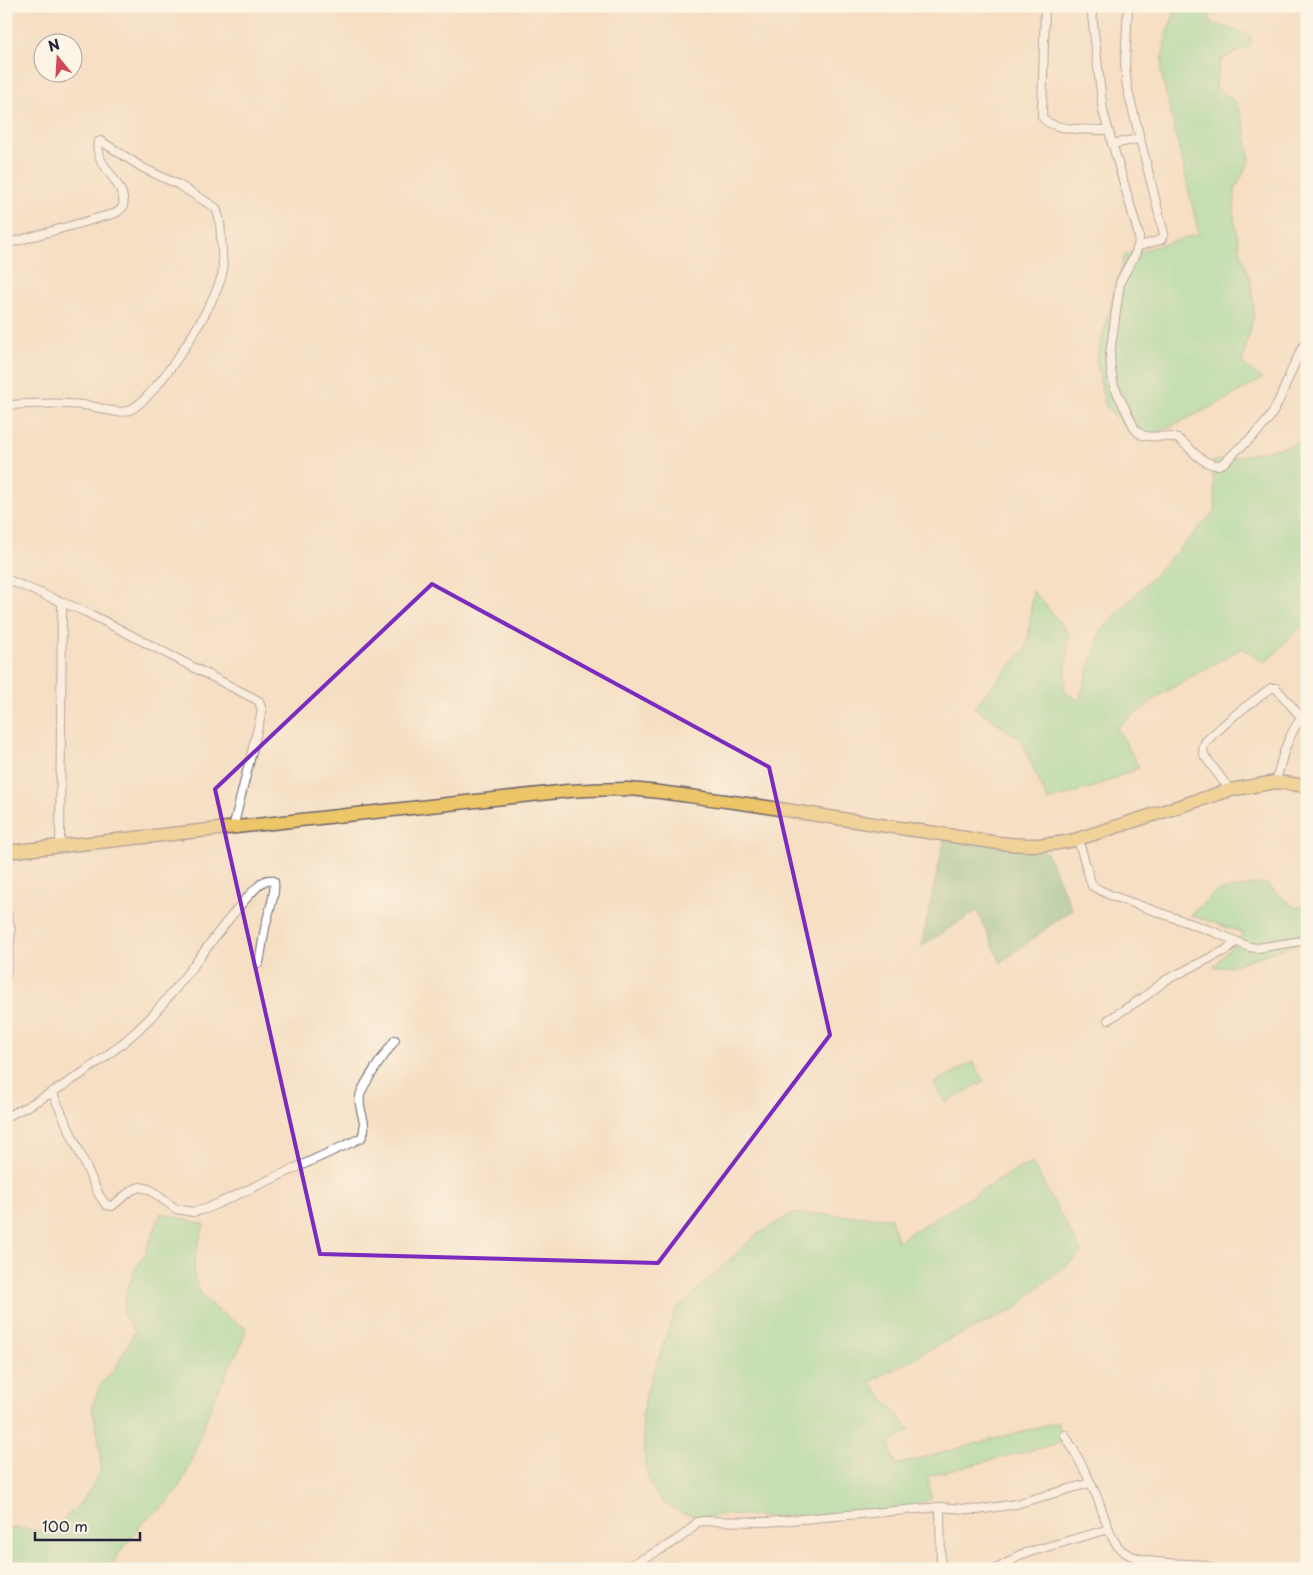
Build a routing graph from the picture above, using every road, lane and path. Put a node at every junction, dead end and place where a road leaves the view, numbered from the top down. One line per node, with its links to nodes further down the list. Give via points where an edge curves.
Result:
1 (1045, 6): 4 (street, via 1043,120 1064,127)
2 (1091, 6): 4 (street)
3 (1128, 6): 5 (street, via 1126,76)
4 (1108, 130): 6 (street)
5 (1139, 139): 6 (street); 8 (street, via 1164,234 1160,240)
6 (1112, 144): 8 (street, via 1139,230)
7 (6, 244): 10 (street, via 116,213 123,207 121,190 96,147 101,141 216,208 223,269 217,291 198,327 152,392 138,406 115,412 60,404)
8 (1139, 246): 9 (street, via 1120,283 1110,354 1114,386 1135,430 1144,437 1174,438 1209,464 1224,462 1272,414 1297,355)
9 (1307, 340)
10 (6, 405)
11 (6, 579): 12 (street)
12 (62, 603): 17 (street, via 86,612 259,701 262,711); 19 (street)
13 (1304, 714): 14 (street, via 1289,737); 16 (street, via 1276,688 1270,688 1206,742 1204,756)
14 (1276, 782): 15 (main road); 16 (main road)
15 (1307, 786)
16 (1230, 790): 18 (main road)
17 (233, 828): 18 (main road, via 605,789 660,792 1009,844 1063,844); 19 (main road)
18 (1078, 840): 23 (street, via 1090,881 1096,888)
19 (60, 846): 20 (main road)
20 (6, 852)
21 (6, 911): 25 (street, via 10,931)
22 (1307, 940): 23 (street, via 1258,948)
23 (1236, 942): 26 (street, via 1166,980)
24 (259, 963): 28 (street, via 275,886 271,879 259,886 236,911 151,1017 93,1065)
25 (6, 976)
26 (1108, 1020)
27 (395, 1040): 28 (street, via 360,1095 364,1121 361,1138 200,1211 176,1209 140,1187 115,1205 106,1205)
28 (52, 1092): 29 (street)
29 (6, 1117)
30 (1065, 1435): 31 (street)
31 (1090, 1483): 32 (street, via 977,1510); 33 (street)
32 (940, 1507): 34 (street, via 767,1522 697,1522 691,1530); 35 (street)
33 (1109, 1529): 36 (street, via 1019,1555); 37 (street, via 1122,1551 1132,1557 1204,1564)
34 (624, 1569)
35 (941, 1569)
36 (996, 1569)
37 (1212, 1569)

